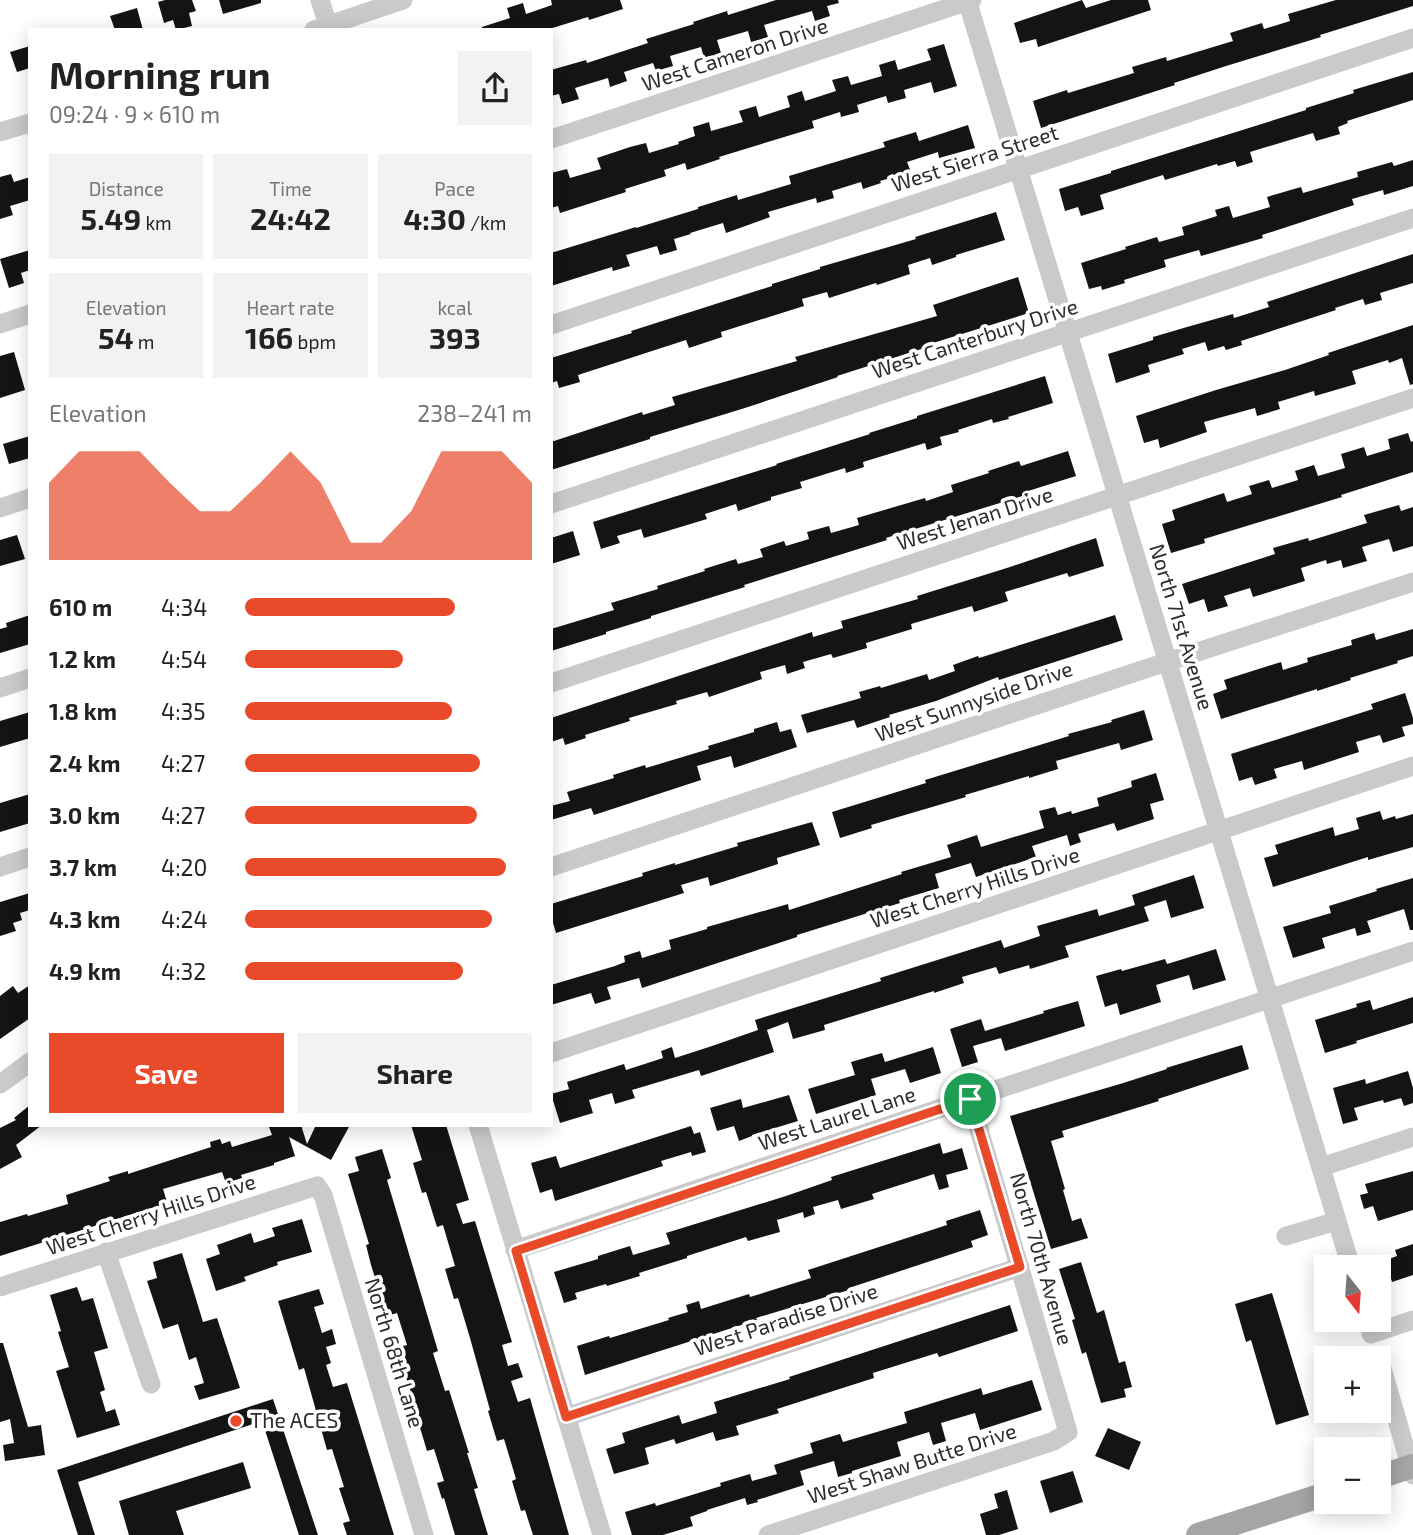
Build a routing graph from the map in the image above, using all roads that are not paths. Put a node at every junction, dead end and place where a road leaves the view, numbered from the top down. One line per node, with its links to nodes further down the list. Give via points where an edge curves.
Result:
1 (320, 0): 4 (street)
2 (402, 0): 4 (street)
3 (969, 0): 8 (street, West Cameron Drive); 9 (street, North 71st Avenue)
4 (321, 27)
5 (1413, 38): 9 (street, West Sierra Street)
6 (28, 124): 7 (street)
7 (0, 132)
8 (553, 138)
9 (1018, 169): 13 (street, West Sierra Street); 14 (street, North 71st Avenue)
10 (1413, 218): 14 (street, West Canterbury Drive)
11 (28, 315): 12 (street)
12 (0, 324)
13 (553, 324)
14 (1068, 332): 16 (street, North 71st Avenue); 18 (street, West Canterbury Drive)
15 (1413, 398): 16 (street, West Jenan Drive)
16 (1117, 496): 21 (street, North 71st Avenue); 23 (street, West Jenan Drive)
17 (28, 499): 19 (street)
18 (553, 503)
19 (0, 508)
20 (1413, 582): 21 (street, West Sunnyside Drive)
21 (1168, 661): 26 (street, North 71st Avenue); 28 (street, West Sunnyside Drive)
22 (28, 679): 24 (street)
23 (553, 682)
24 (0, 688)
25 (1413, 766): 26 (street, West Cherry Hills Drive)
26 (1219, 831): 31 (street, North 71st Avenue); 32 (street, West Cherry Hills Drive)
27 (28, 858): 29 (street)
28 (553, 866)
29 (0, 867)
30 (1413, 951): 31 (street, West Laurel Lane)
31 (1269, 999): 35 (street, West Laurel Lane); 38 (street, North 71st Avenue)
32 (553, 1051)
33 (28, 1063): 34 (street)
34 (0, 1084)
35 (970, 1099): 42 (street, West Laurel Lane); 45 (street, North 70th Avenue)
36 (479, 1127): 42 (street)
37 (1413, 1137): 38 (street)
38 (1321, 1167): 40 (street, North 71st Avenue)
39 (317, 1186): 43 (street, West Cherry Hills Drive); 56 (street, North 68th Lane)
40 (1338, 1221): 41 (street); 44 (street, North 71st Avenue)
41 (1286, 1236)
42 (516, 1251): 51 (street)
43 (106, 1252): 46 (street, West Cherry Hills Drive); 49 (street)
44 (1348, 1255)
45 (1020, 1267): 51 (street, West Paradise Drive); 52 (street, North 70th Avenue)
46 (0, 1287)
47 (1413, 1320): 48 (street)
48 (1391, 1324)
49 (151, 1384)
50 (1391, 1398): 53 (street)
51 (566, 1417): 57 (street)
52 (1068, 1432): 58 (street, West Shaw Butte Drive, via 1054,1441)
53 (1412, 1469): 54 (main road)
54 (1391, 1474)
55 (1314, 1498): 59 (main road)
56 (424, 1535)
57 (602, 1535)
58 (768, 1535)
59 (1198, 1535)

